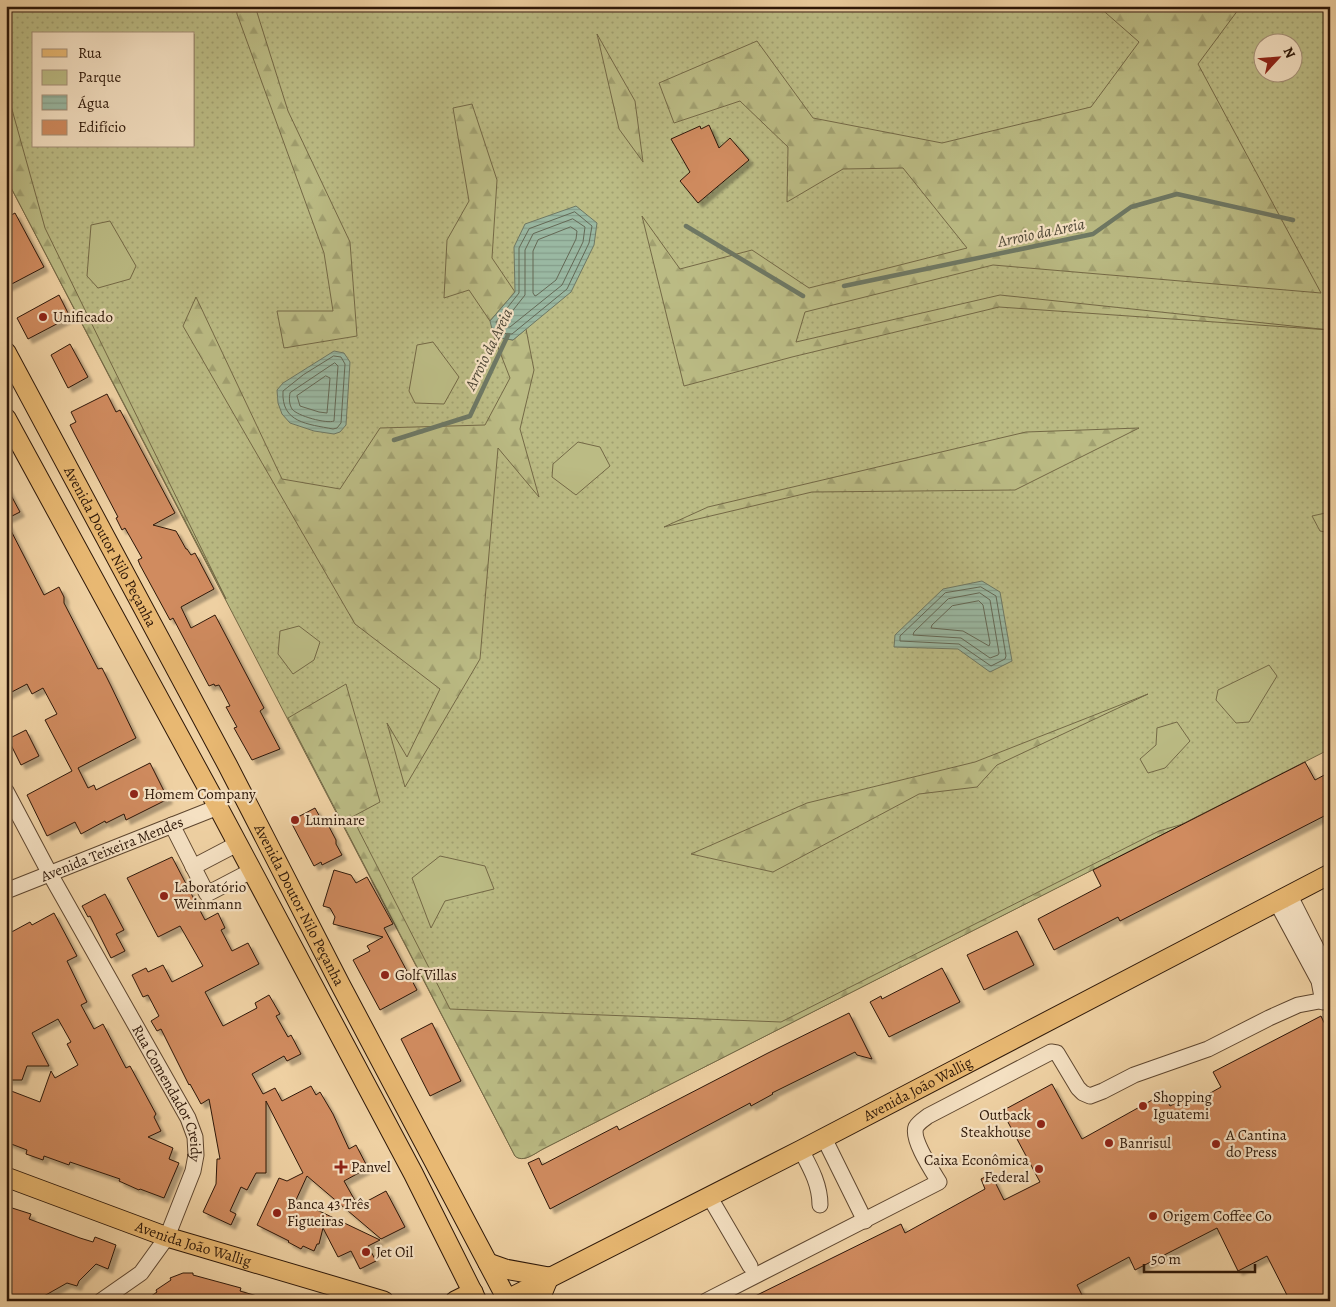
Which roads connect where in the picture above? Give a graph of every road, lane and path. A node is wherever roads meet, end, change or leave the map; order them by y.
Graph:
1 (6, 352) edge
2 (6, 418) edge
3 (6, 791) edge
4 (218, 807) junction
5 (172, 825) junction
6 (260, 830) junction
7 (237, 844) junction
8 (193, 867) junction
9 (251, 871) junction
10 (50, 874) junction
11 (1330, 874) edge
12 (6, 892) edge
13 (1284, 899) junction
14 (1330, 975) edge
15 (1326, 1000) edge
16 (824, 1138) junction
17 (801, 1150) junction
18 (6, 1177) edge
19 (709, 1196) junction
20 (820, 1205) dead end
21 (865, 1221) junction
22 (167, 1237) junction
23 (488, 1263) junction
24 (750, 1266) dead end
25 (549, 1278) junction
26 (475, 1296) edge
27 (507, 1300) edge
28 (101, 1301) edge
29 (384, 1301) edge
30 (456, 1301) edge
31 (539, 1301) edge
32 (706, 1301) edge

1 - 6 main road, Avenida Doutor Nilo Peçanha
2 - 4 main road, Avenida Doutor Nilo Peçanha
3 - 10 street, Rua Comendador Creidy
4 - 5 street, Avenida Teixeira Mendes
4 - 6 main road
4 - 7 main road, Avenida Doutor Nilo Peçanha
5 - 8 street
5 - 10 street, Avenida Teixeira Mendes
6 - 23 main road, Avenida Doutor Nilo Peçanha
7 - 8 street
7 - 9 main road, Avenida Doutor Nilo Peçanha
8 - 9 street
9 - 26 main road, Avenida Doutor Nilo Peçanha
10 - 12 street, Avenida Teixeira Mendes
10 - 22 street, Rua Comendador Creidy
11 - 13 main road, Avenida João Wallig
13 - 14 street
13 - 15 street
13 - 16 main road, Avenida João Wallig
15 - 21 street
16 - 17 main road, Avenida João Wallig
16 - 21 street
17 - 19 main road, Avenida João Wallig
17 - 20 street
18 - 22 main road, Avenida João Wallig
19 - 24 street
19 - 25 main road, Avenida João Wallig
21 - 32 street
22 - 28 street, Rua Comendador Creidy
22 - 29 main road, Avenida João Wallig
23 - 25 main road
23 - 27 main road, Avenida Doutor Nilo Peçanha
25 - 27 main road, Avenida João Wallig
25 - 31 main road
26 - 30 main road

